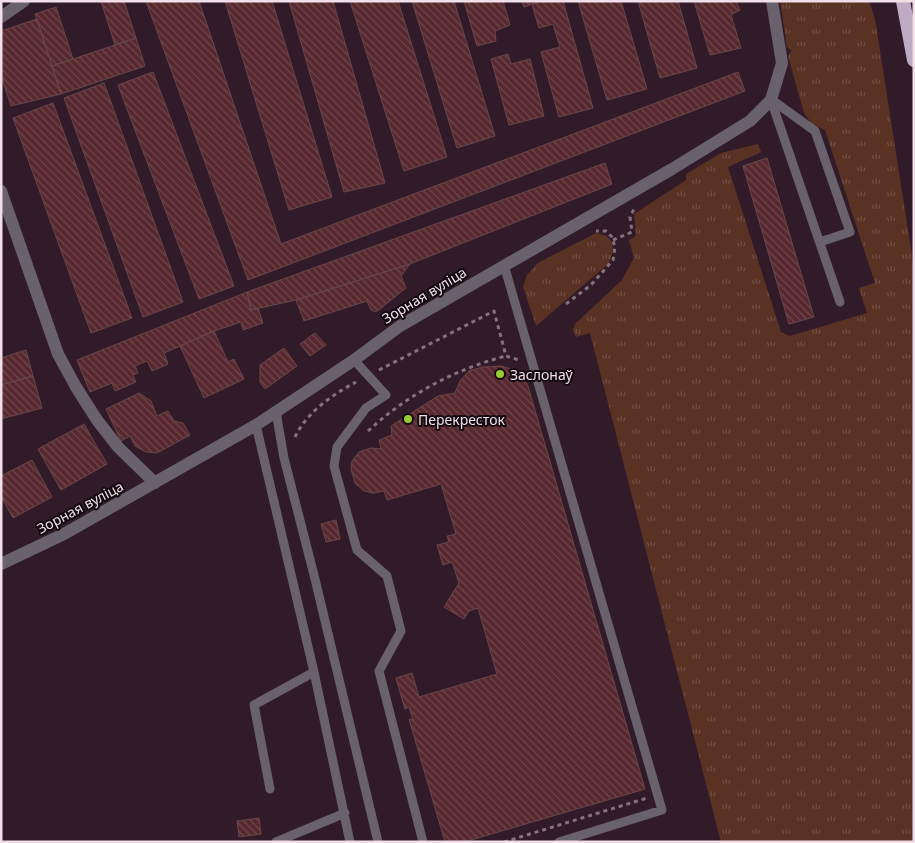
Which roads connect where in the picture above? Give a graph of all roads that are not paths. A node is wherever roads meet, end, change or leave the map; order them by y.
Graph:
1 (24, 1) edge
2 (772, 1) edge
3 (902, 5) edge
4 (1, 17) edge
5 (914, 60) edge
6 (772, 100) junction
7 (1, 191) edge
8 (820, 242) junction
9 (504, 265) junction
10 (840, 302) dead end
11 (354, 360) junction
12 (276, 412) junction
13 (256, 425) junction
14 (155, 484) junction
15 (1, 564) edge
16 (314, 672) junction
17 (270, 789) dead end
18 (345, 813) junction
19 (276, 842) edge
20 (350, 842) edge
21 (378, 842) edge
22 (423, 842) edge
23 (559, 842) edge

1 - 4 street
2 - 6 street
3 - 5 highway
6 - 8 lane
6 - 8 lane
6 - 9 street, Зорная вуліца
7 - 14 street
8 - 10 lane
9 - 11 street, Зорная вуліца
9 - 23 lane
11 - 12 street, Зорная вуліца
11 - 22 lane
12 - 13 street, Зорная вуліца
12 - 21 lane
13 - 14 street, Зорная вуліца
13 - 16 lane
14 - 15 street, Зорная вуліца
16 - 17 lane
16 - 18 lane
18 - 19 lane
18 - 20 lane

